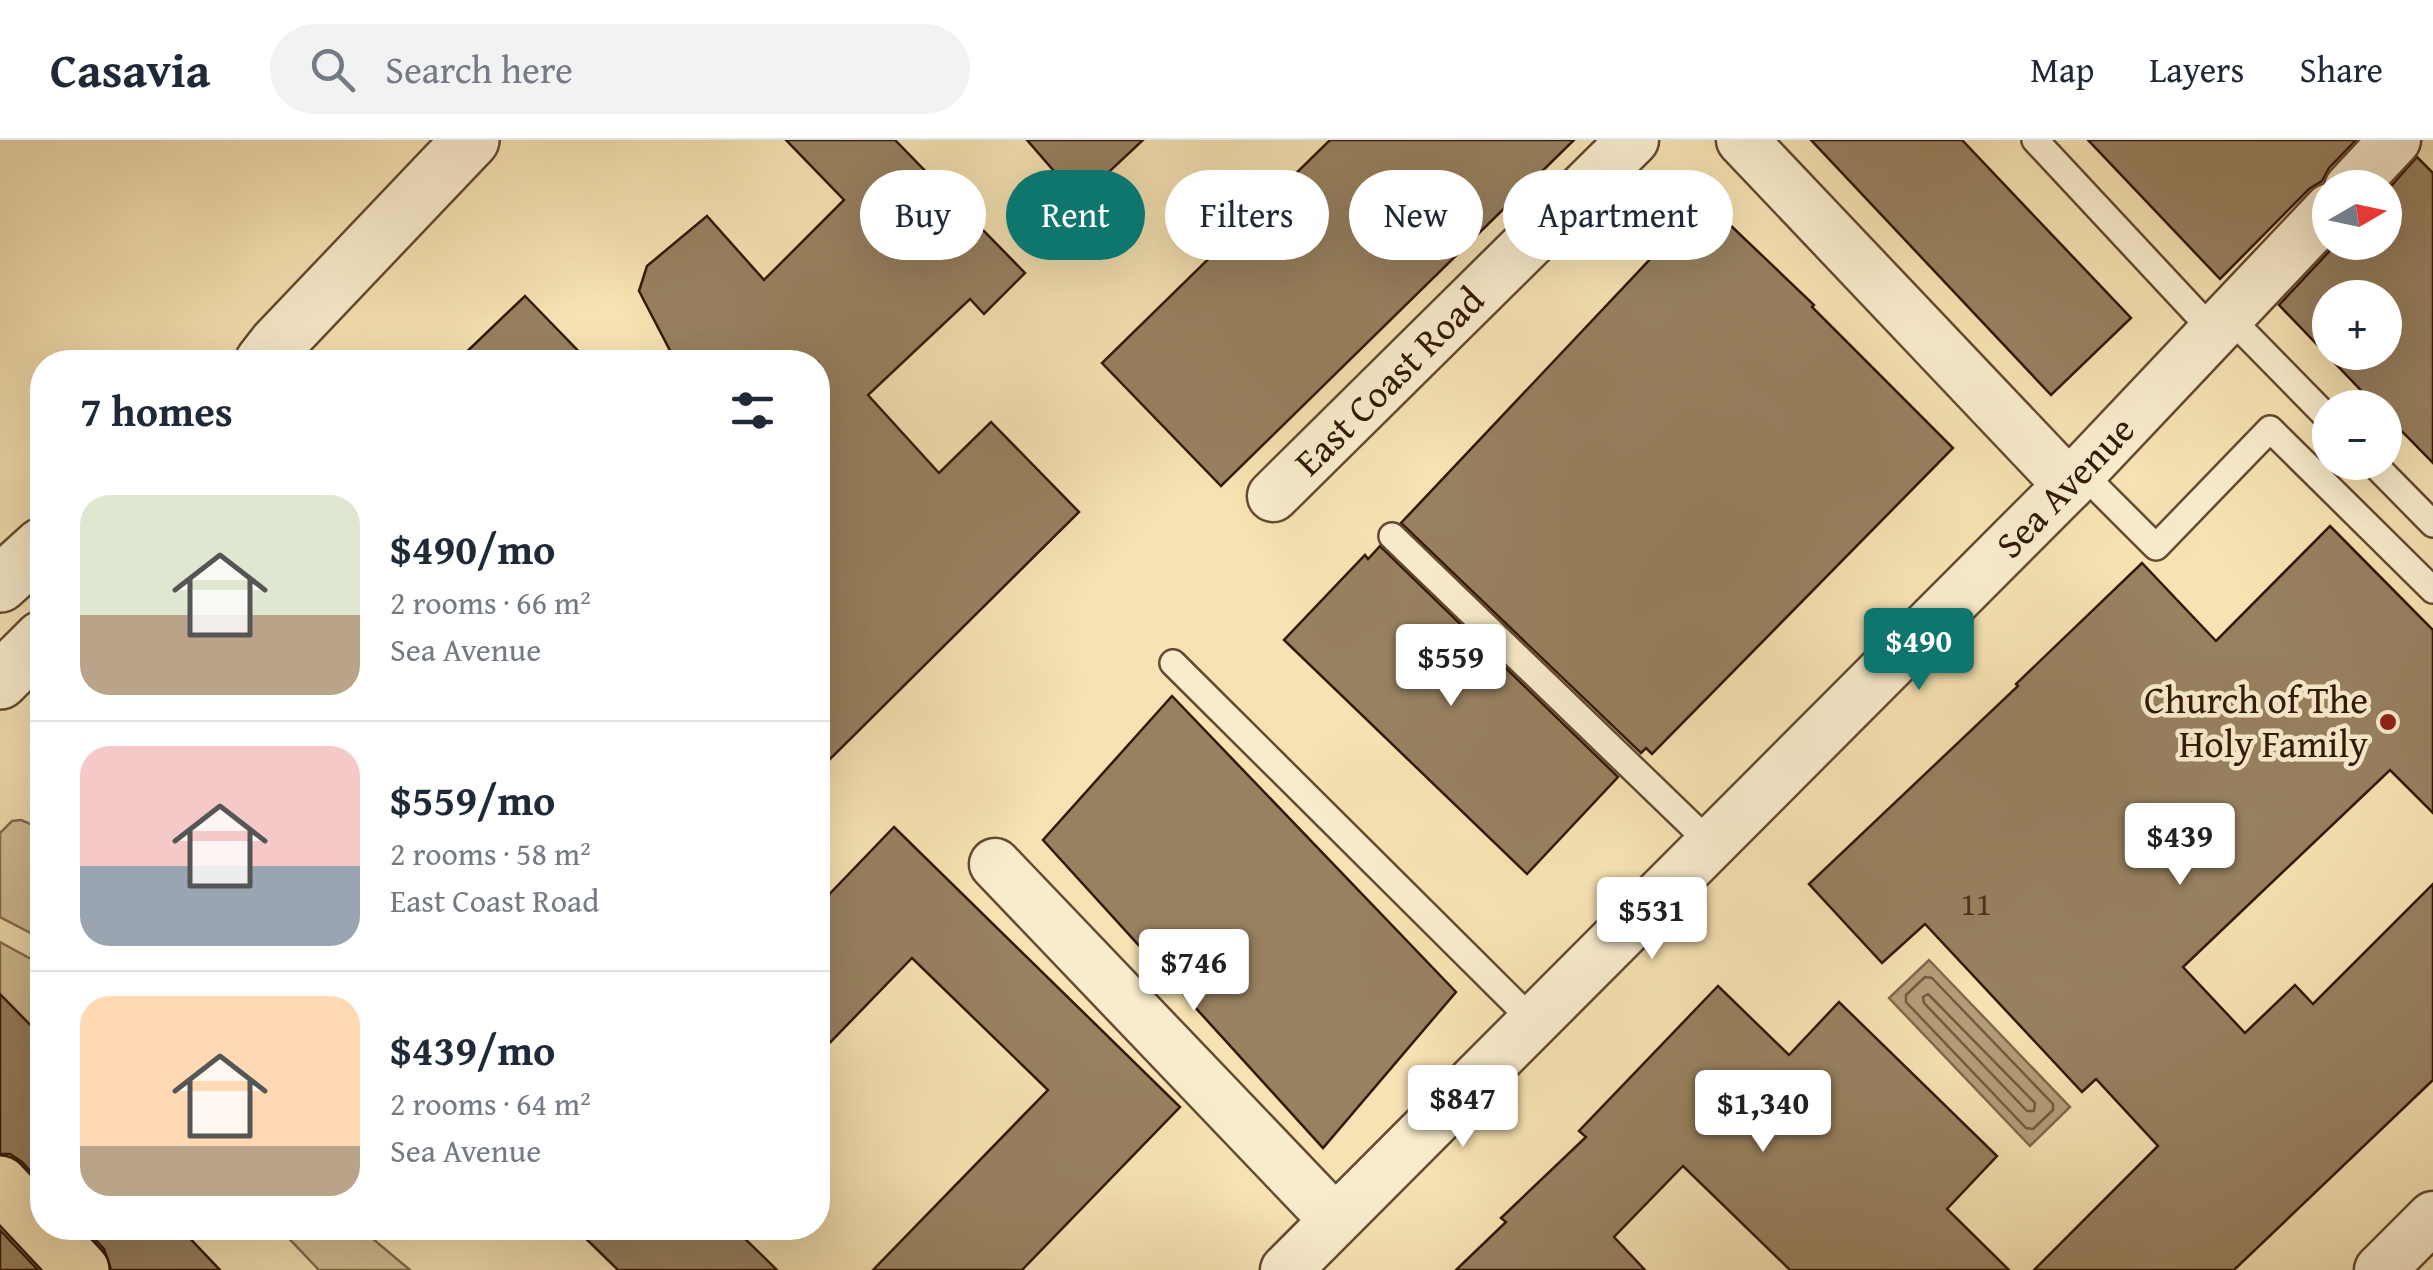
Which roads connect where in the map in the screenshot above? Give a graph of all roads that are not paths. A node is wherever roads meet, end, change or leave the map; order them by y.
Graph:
1 (471, 140) edge
2 (1633, 140) edge
3 (1742, 140) edge
4 (2035, 140) edge
5 (2395, 140) edge
6 (2367, 170) edge
7 (2312, 227) edge
8 (2221, 324) junction
9 (272, 350) edge
10 (2312, 404) edge
11 (2075, 479) junction
12 (2390, 480) edge
13 (1272, 496) dead end
14 (2433, 524) edge
15 (1392, 536) dead end
16 (30, 557) edge
17 (0, 584) edge
18 (2433, 590) edge
19 (30, 651) edge
20 (1173, 663) dead end
21 (0, 681) edge
22 (1712, 844) junction
23 (995, 864) dead end
24 (1534, 1022) junction
25 (0, 1184) edge
26 (30, 1216) edge
27 (2433, 1217) edge
28 (1336, 1220) junction
29 (53, 1240) edge
30 (81, 1270) edge
31 (1286, 1270) edge
32 (2380, 1270) edge

1 - 9 street
2 - 13 street, East Coast Road
3 - 11 street
4 - 8 lane
5 - 6 street
7 - 8 street, Sea Avenue
8 - 10 lane
8 - 11 street, Sea Avenue
11 - 18 lane
11 - 22 street, Sea Avenue
12 - 14 lane
15 - 22 lane
16 - 17 street
19 - 21 street
20 - 24 lane
22 - 24 street, Sea Avenue
23 - 28 street
24 - 28 street, Sea Avenue
25 - 26 main road
27 - 32 street
28 - 31 street, Sea Avenue
29 - 30 main road

